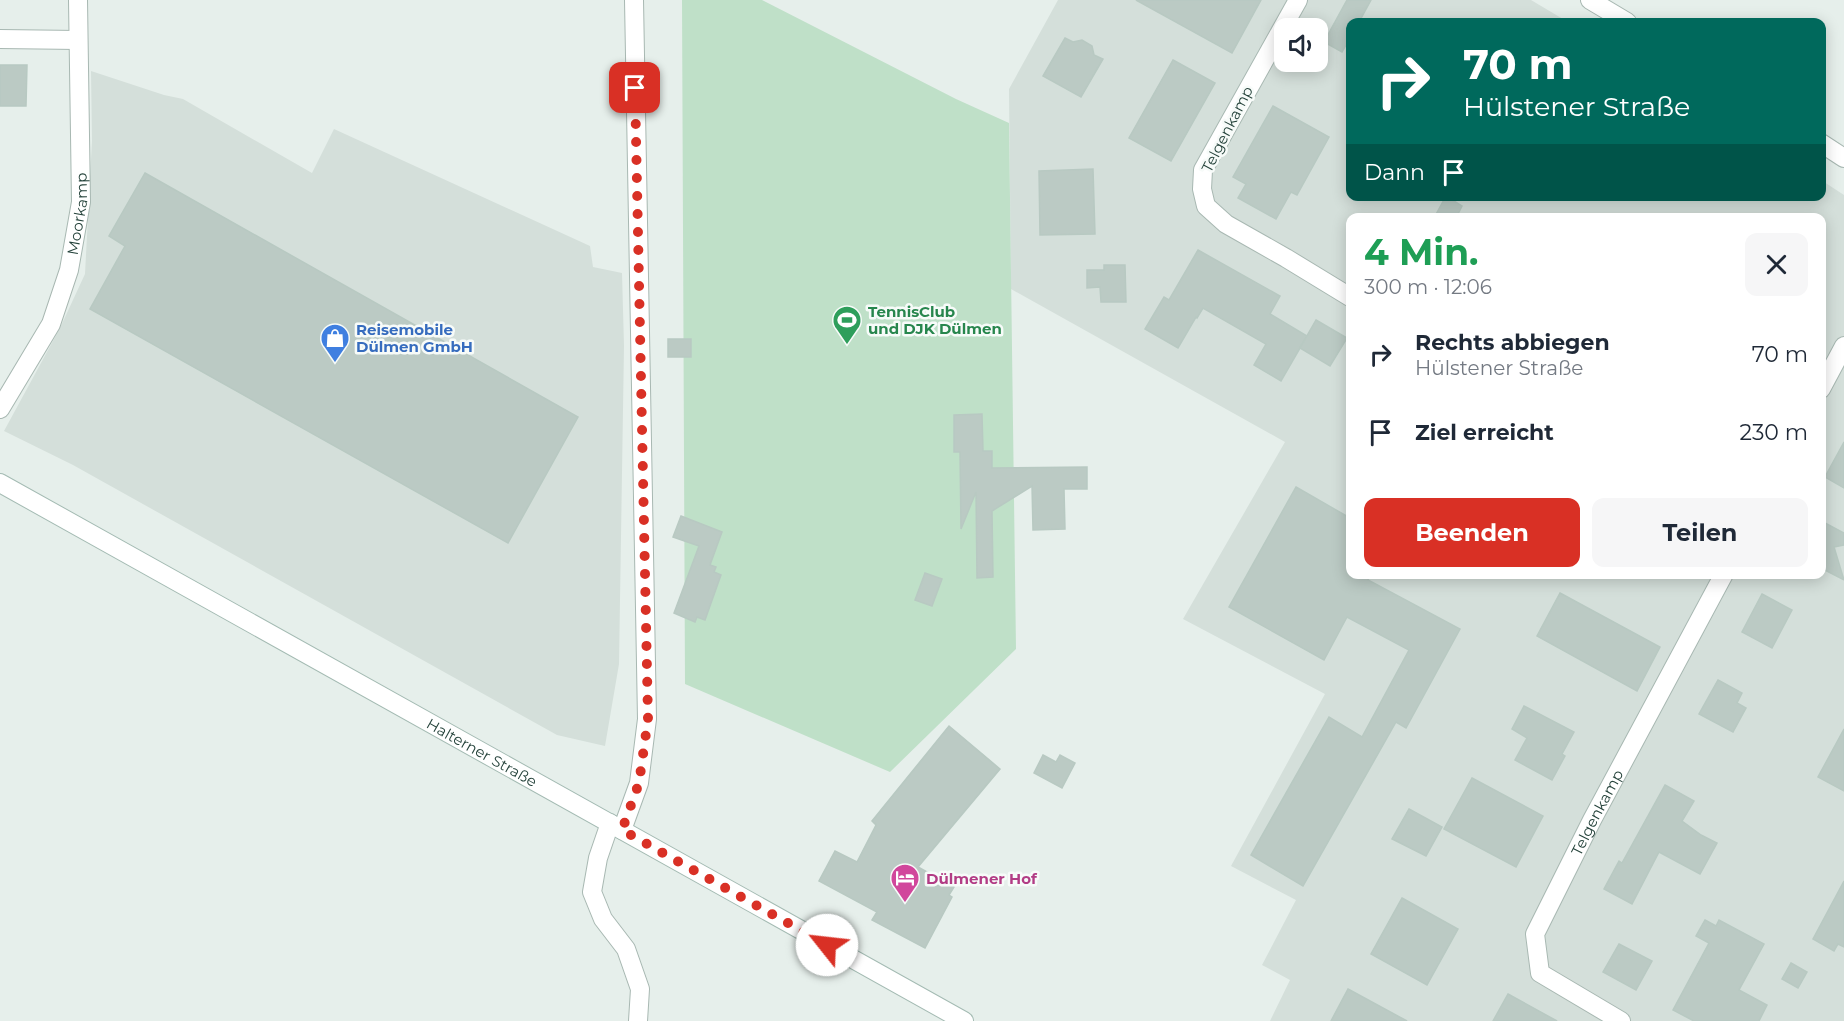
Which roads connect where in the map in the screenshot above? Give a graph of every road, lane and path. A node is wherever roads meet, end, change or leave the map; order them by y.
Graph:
1 (78, 0) edge
2 (634, 0) edge
3 (1298, 0) edge
4 (1590, 0) edge
5 (1620, 18) edge
6 (0, 39) edge
7 (78, 40) junction
8 (1826, 146) edge
9 (1844, 158) edge
10 (1346, 295) edge
11 (1844, 346) edge
12 (1826, 380) edge
13 (0, 409) edge
14 (0, 483) edge
15 (1721, 579) edge
16 (616, 827) junction
17 (638, 1021) edge
18 (964, 1021) edge
19 (1621, 1021) edge

1 - 7 street, Moorkamp
2 - 16 street
3 - 10 street, Telgenkamp
4 - 5 street
6 - 7 street
7 - 13 street, Moorkamp
8 - 9 street
11 - 12 street
14 - 16 street, Halterner Straße
15 - 19 street, Telgenkamp
16 - 17 street
16 - 18 street, Halterner Straße

